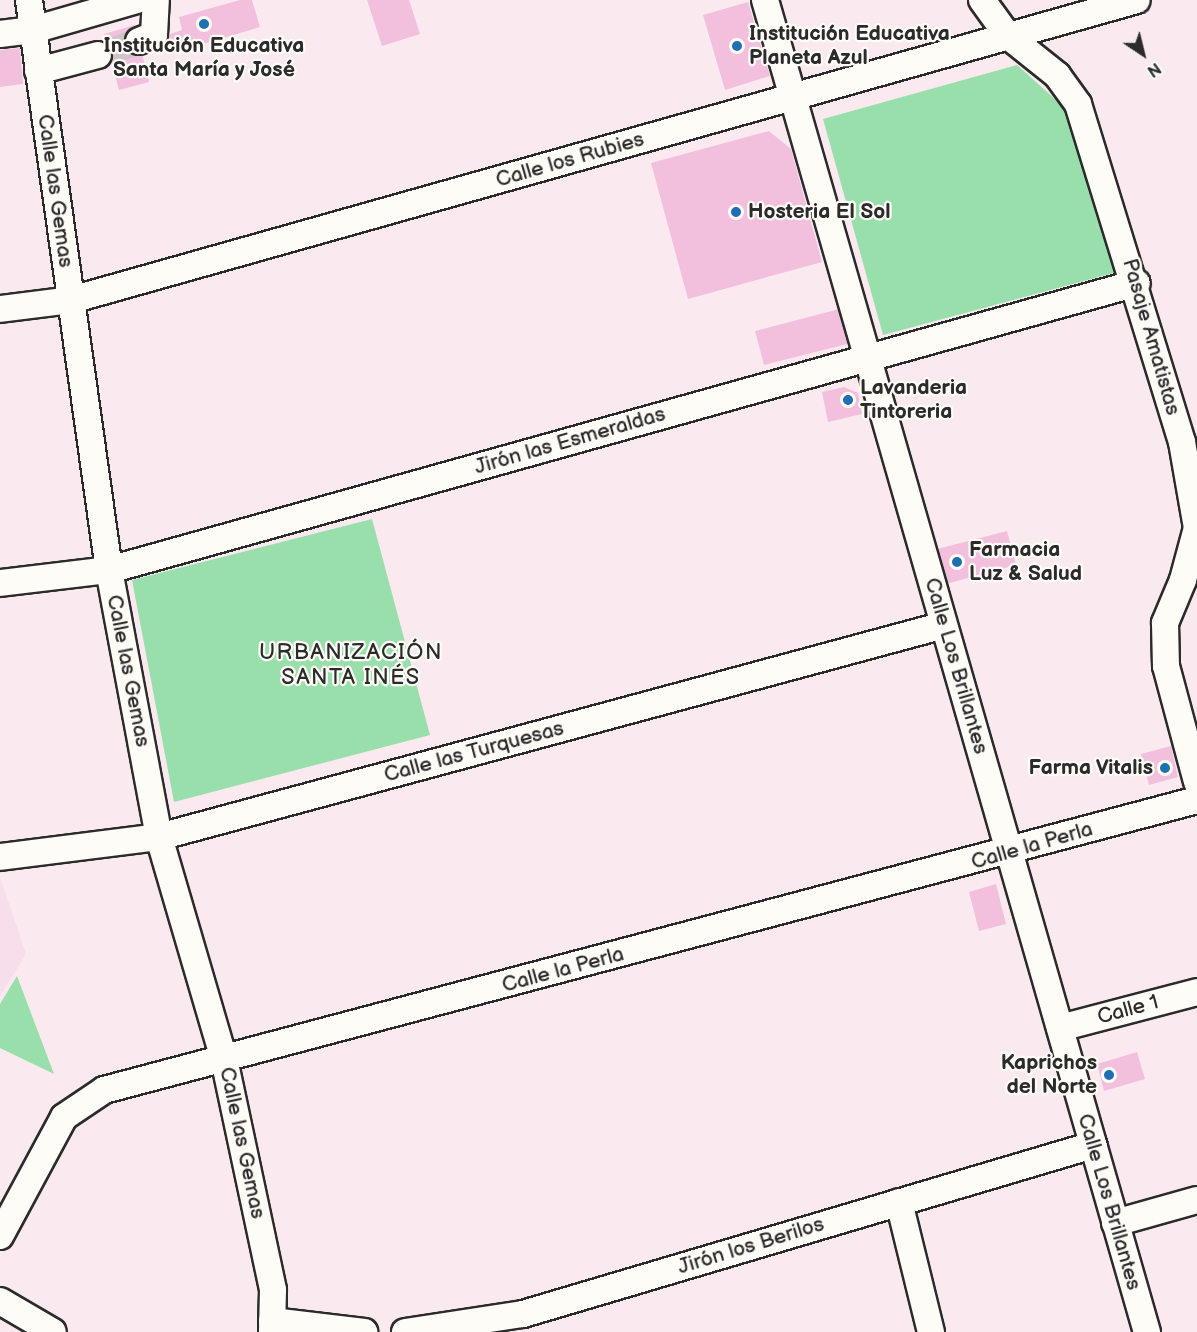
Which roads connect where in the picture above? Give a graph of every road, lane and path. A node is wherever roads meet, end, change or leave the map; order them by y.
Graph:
1 (29, 0) edge
2 (137, 0) edge
3 (156, 0) edge
4 (765, 0) edge
5 (982, 0) edge
6 (1137, 0) edge
7 (73, 18) junction
8 (33, 30) junction
9 (0, 34) edge
10 (1008, 36) junction
11 (139, 41) tunnel mouth
12 (38, 70) junction
13 (792, 97) junction
14 (1137, 284) junction
15 (70, 300) junction
16 (0, 309) edge
17 (867, 358) junction
18 (109, 570) junction
19 (0, 583) edge
20 (944, 625) junction
21 (1197, 782) edge
22 (1197, 800) edge
23 (159, 837) junction
24 (1009, 853) junction
25 (0, 857) edge
26 (1197, 992) edge
27 (1060, 1028) junction
28 (224, 1059) junction
29 (1093, 1145) junction
30 (1197, 1200) edge
31 (899, 1202) junction
32 (1115, 1223) junction
33 (0, 1236) edge
34 (0, 1301) edge
35 (272, 1327) edge
36 (53, 1332) edge
37 (364, 1332) edge
38 (405, 1332) edge
39 (931, 1332) edge
40 (1147, 1332) edge

1 - 8 street, Calle las Gemas
2 - 7 street
3 - 11 street
4 - 13 street, Calle Los Brillantes
5 - 10 street, Pasaje Amatistas
6 - 10 street, Calle los Rubies
7 - 8 street
7 - 12 street
8 - 9 street
8 - 12 street, Calle las Gemas
10 - 13 street, Calle los Rubies
10 - 14 street, Pasaje Amatistas
12 - 15 street, Calle las Gemas
13 - 15 street, Calle los Rubies
13 - 17 street, Calle Los Brillantes
14 - 17 street, Jirón las Esmeraldas
14 - 21 street, Pasaje Amatistas
15 - 16 street, Calle los Rubies
15 - 18 street, Calle las Gemas
17 - 18 street, Jirón las Esmeraldas
17 - 20 street, Calle Los Brillantes
18 - 19 street, Jirón las Esmeraldas
18 - 23 street, Calle las Gemas
20 - 23 street, Calle las Turquesas
20 - 24 street, Calle Los Brillantes
22 - 24 street, Calle la Perla
23 - 25 street, Calle las Turquesas
23 - 28 street, Calle las Gemas
24 - 27 street, Calle Los Brillantes
24 - 28 street, Calle la Perla
26 - 27 street, Calle 1
27 - 29 street, Calle Los Brillantes
28 - 33 street, Calle la Perla
28 - 35 street, Calle las Gemas
29 - 31 street, Jirón los Berilos
29 - 32 street, Calle Los Brillantes
30 - 32 street
31 - 38 street, Jirón los Berilos
31 - 39 street
32 - 40 street, Calle Los Brillantes
34 - 36 street
35 - 37 street

